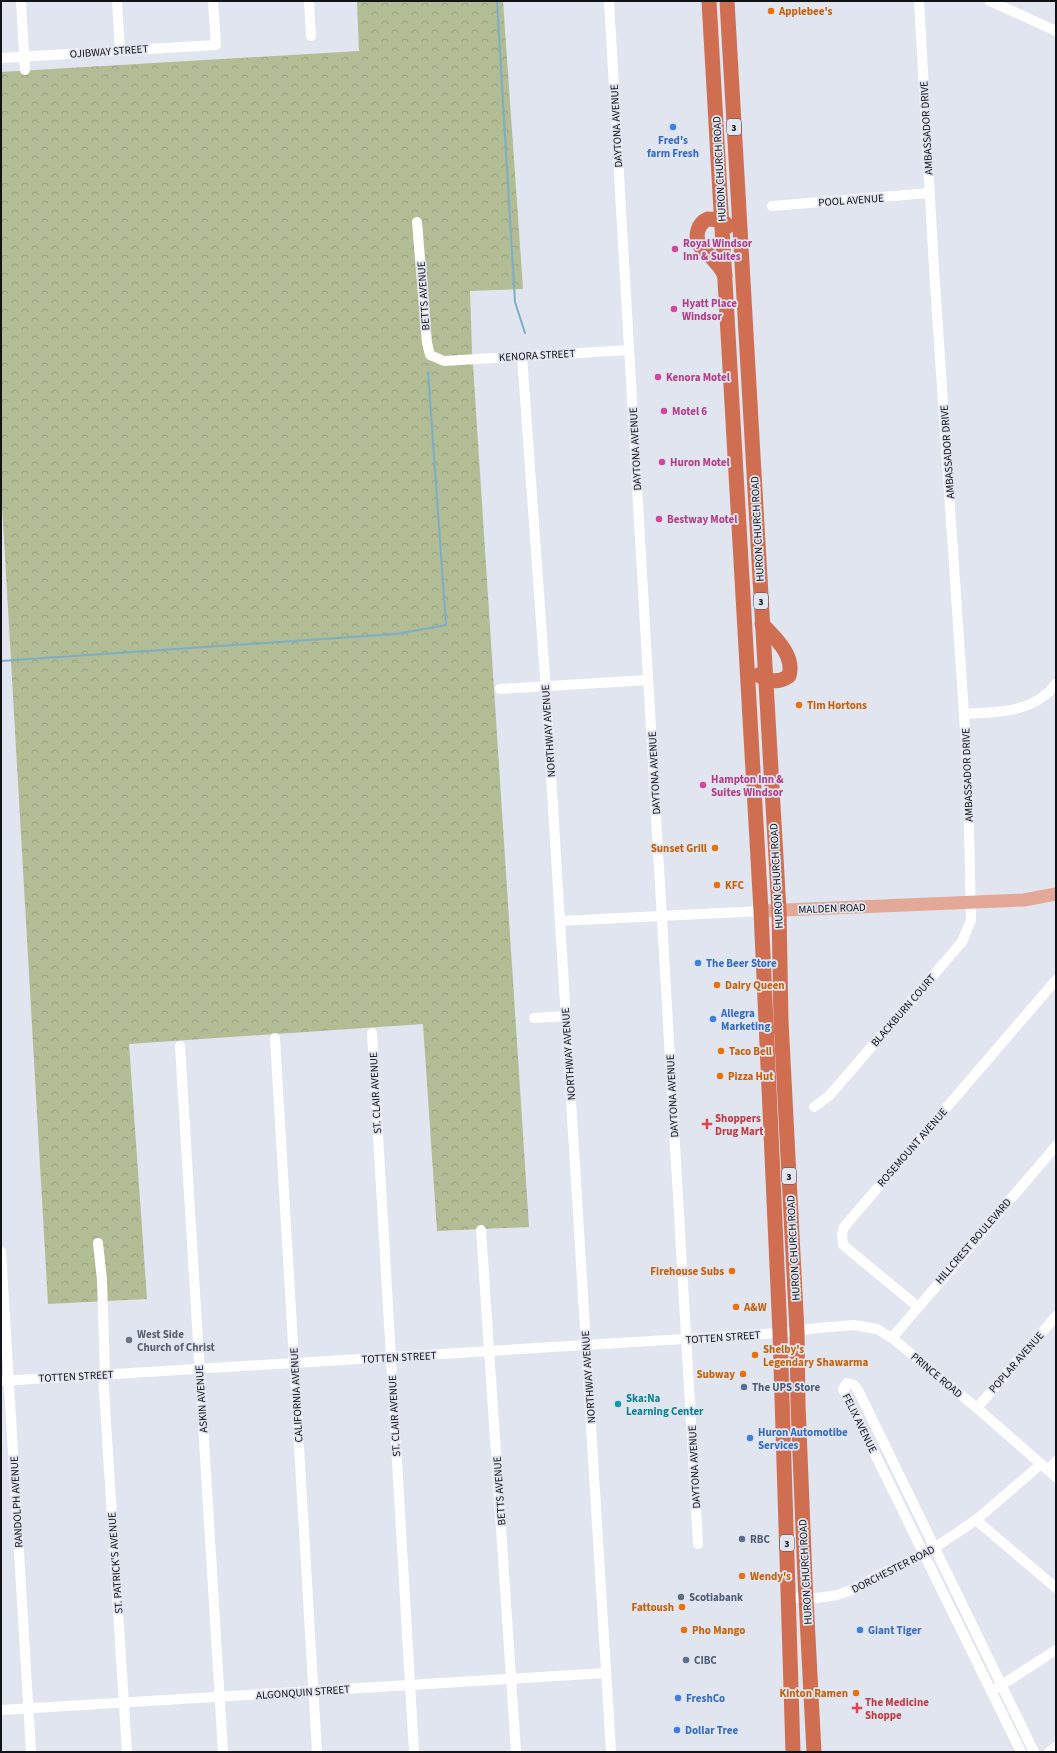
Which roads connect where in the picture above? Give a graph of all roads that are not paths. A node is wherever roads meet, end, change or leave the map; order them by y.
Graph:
1 (21, 1) edge
2 (117, 1) edge
3 (213, 1) edge
4 (309, 1) edge
5 (609, 1) edge
6 (709, 1) edge
7 (727, 1) edge
8 (919, 1) edge
9 (990, 1) edge
10 (1056, 31) edge
11 (311, 36) dead end
12 (120, 51) junction
13 (25, 57) junction
14 (1, 58) edge
15 (26, 70) dead end
16 (929, 193) junction
17 (772, 206) dead end
18 (722, 220) junction
19 (417, 222) dead end
20 (742, 253) junction
21 (725, 274) junction
22 (629, 350) junction
23 (522, 356) junction
24 (444, 361) joint
25 (762, 624) junction
26 (748, 671) junction
27 (766, 679) junction
28 (648, 680) junction
29 (1056, 684) edge
30 (545, 686) junction
31 (500, 689) dead end
32 (964, 714) junction
33 (1056, 894) edge
34 (971, 902) junction
35 (779, 910) junction
36 (761, 911) junction
37 (662, 916) junction
38 (560, 921) junction
39 (1056, 980) edge
40 (566, 1016) junction
41 (534, 1018) dead end
42 (372, 1033) dead end
43 (275, 1038) dead end
44 (180, 1046) dead end
45 (814, 1107) dead end
46 (1056, 1146) edge
47 (481, 1230) dead end
48 (98, 1243) dead end
49 (1, 1252) edge
50 (917, 1306) junction
51 (1056, 1316) edge
52 (797, 1332) junction
53 (780, 1333) junction
54 (892, 1338) junction
55 (686, 1339) junction
56 (586, 1346) junction
57 (489, 1351) junction
58 (391, 1357) junction
59 (294, 1363) junction
60 (200, 1369) junction
61 (104, 1374) junction
62 (5, 1380) edge
63 (977, 1408) junction
64 (1056, 1461) edge
65 (1049, 1470) edge
66 (976, 1520) junction
67 (698, 1544) dead end
68 (934, 1549) junction
69 (925, 1554) junction
70 (1056, 1588) edge
71 (788, 1598) junction
72 (806, 1598) junction
73 (1056, 1650) edge
74 (606, 1673) junction
75 (511, 1679) junction
76 (1002, 1684) junction
77 (410, 1686) junction
78 (313, 1691) junction
79 (992, 1692) junction
80 (219, 1697) junction
81 (124, 1703) junction
82 (28, 1709) junction
83 (1, 1710) edge
84 (1056, 1747) edge
85 (31, 1752) edge
86 (127, 1752) edge
87 (223, 1752) edge
88 (317, 1752) edge
89 (414, 1752) edge
90 (516, 1752) edge
91 (612, 1752) edge
92 (794, 1752) edge
93 (814, 1752) edge
94 (1021, 1752) edge
95 (1034, 1752) edge
96 (1049, 1752) edge

1 - 13 street
2 - 12 street
3 - 12 street, OJIBWAY STREET
4 - 11 street
5 - 22 street, DAYTONA AVENUE
6 - 18 highway, HURON CHURCH ROAD / 3
7 - 20 highway, HURON CHURCH ROAD / 3
8 - 16 street, AMBASSADOR DRIVE
9 - 10 street
12 - 13 street, OJIBWAY STREET
13 - 14 street, OJIBWAY STREET
13 - 15 street
16 - 17 street, POOL AVENUE
16 - 32 street, AMBASSADOR DRIVE
18 - 20 highway
18 - 21 highway, HURON CHURCH ROAD / 3
18 - 21 highway
19 - 24 street, BETTS AVENUE
20 - 25 highway, HURON CHURCH ROAD / 3
21 - 26 highway, HURON CHURCH ROAD / 3
22 - 23 street, KENORA STREET
22 - 28 street, DAYTONA AVENUE
23 - 24 street, KENORA STREET
23 - 30 street, NORTHWAY AVENUE
25 - 27 highway, HURON CHURCH ROAD / 3
25 - 27 highway
26 - 27 highway
26 - 36 highway, HURON CHURCH ROAD / 3
27 - 35 highway, HURON CHURCH ROAD / 3
28 - 30 street
28 - 37 street, DAYTONA AVENUE
29 - 32 street
30 - 31 street
30 - 38 street, NORTHWAY AVENUE
32 - 34 street, AMBASSADOR DRIVE
33 - 34 main road, MALDEN ROAD
34 - 35 main road, MALDEN ROAD
34 - 45 street, BLACKBURN COURT
35 - 36 main road, MALDEN ROAD
35 - 52 highway, HURON CHURCH ROAD / 3
36 - 37 street, MALDEN ROAD
36 - 53 highway, HURON CHURCH ROAD / 3
37 - 38 street, MALDEN ROAD
37 - 55 street, DAYTONA AVENUE
38 - 40 street, NORTHWAY AVENUE
39 - 50 street, ROSEMOUNT AVENUE
40 - 41 street
40 - 56 street, NORTHWAY AVENUE
42 - 58 street, ST. CLAIR AVENUE
43 - 59 street, CALIFORNIA AVENUE
44 - 60 street, ASKIN AVENUE
46 - 50 street, HILLCREST BOULEVARD
47 - 57 street, BETTS AVENUE
48 - 61 street, ST. PATRICK'S AVENUE
49 - 62 street, RANDOLPH AVENUE
50 - 54 street, HILLCREST BOULEVARD
51 - 63 street, POPLAR AVENUE
52 - 53 street, TOTTEN STREET
52 - 54 street, PRINCE ROAD
52 - 72 highway, HURON CHURCH ROAD / 3
53 - 55 street, TOTTEN STREET
53 - 71 highway, HURON CHURCH ROAD / 3
54 - 63 street, PRINCE ROAD
55 - 56 street, TOTTEN STREET
55 - 67 street, DAYTONA AVENUE
56 - 57 street, TOTTEN STREET
56 - 74 street, NORTHWAY AVENUE
57 - 58 street, TOTTEN STREET
57 - 75 street, BETTS AVENUE
58 - 59 street, TOTTEN STREET
58 - 77 street, ST. CLAIR AVENUE
59 - 60 street, TOTTEN STREET
59 - 78 street, CALIFORNIA AVENUE
60 - 61 street, TOTTEN STREET
60 - 80 street, ASKIN AVENUE
61 - 62 street, TOTTEN STREET
61 - 81 street, ST. PATRICK'S AVENUE
62 - 82 street, RANDOLPH AVENUE
63 - 65 street, PRINCE ROAD
64 - 65 street, DORCHESTER ROAD
65 - 66 street, DORCHESTER ROAD
66 - 68 street, DORCHESTER ROAD
66 - 70 street
68 - 69 street, DORCHESTER ROAD
68 - 69 street, FELIX AVENUE
68 - 76 street, FELIX AVENUE
69 - 72 street, DORCHESTER ROAD
69 - 79 street, FELIX AVENUE
71 - 72 street, DORCHESTER ROAD
71 - 92 highway, HURON CHURCH ROAD / 3
72 - 93 highway, HURON CHURCH ROAD / 3
73 - 76 street
74 - 75 street, ALGONQUIN STREET
74 - 91 street, NORTHWAY AVENUE
75 - 77 street, ALGONQUIN STREET
75 - 90 street, BETTS AVENUE
76 - 79 street
76 - 95 street, FELIX AVENUE
77 - 78 street, ALGONQUIN STREET
77 - 89 street, ST. CLAIR AVENUE
78 - 80 street, ALGONQUIN STREET
78 - 88 street, CALIFORNIA AVENUE
79 - 94 street, FELIX AVENUE
80 - 81 street, ALGONQUIN STREET
80 - 87 street, ASKIN AVENUE
81 - 82 street, ALGONQUIN STREET
81 - 86 street, ST. PATRICK'S AVENUE
82 - 83 street, ALGONQUIN STREET
82 - 85 street, RANDOLPH AVENUE
84 - 96 street

